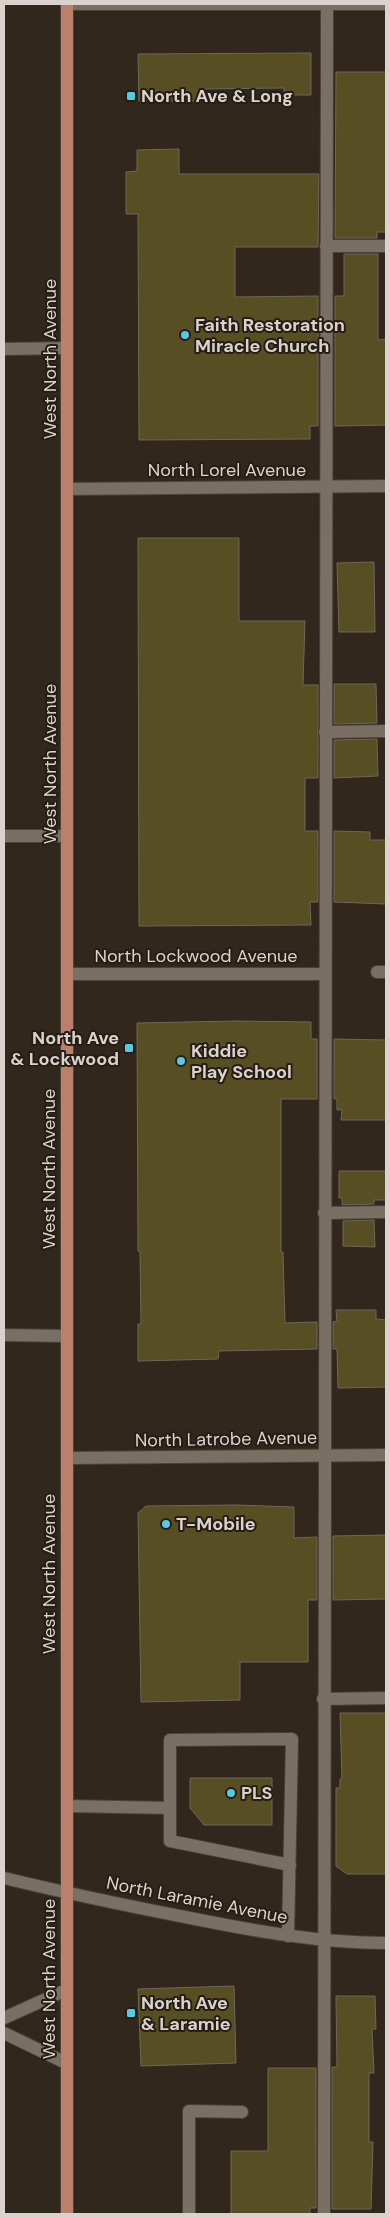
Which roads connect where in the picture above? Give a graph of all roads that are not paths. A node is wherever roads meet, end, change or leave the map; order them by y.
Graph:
1 (67, 4) edge
2 (327, 4) edge
3 (386, 4) edge
4 (326, 246) junction
5 (386, 246) edge
6 (67, 348) junction
7 (4, 349) edge
8 (386, 486) edge
9 (326, 487) junction
10 (67, 489) junction
11 (386, 731) edge
12 (325, 732) junction
13 (4, 836) edge
14 (67, 836) junction
15 (67, 974) junction
16 (325, 974) junction
17 (386, 1212) edge
18 (324, 1213) junction
19 (4, 1336) edge
20 (67, 1336) junction
21 (386, 1455) edge
22 (324, 1456) junction
23 (67, 1458) junction
24 (386, 1698) edge
25 (323, 1699) junction
26 (66, 1806) junction
27 (170, 1808) junction
28 (290, 1865) junction
29 (4, 1878) edge
30 (66, 1893) junction
31 (288, 1936) junction
32 (323, 1939) junction
33 (386, 1943) edge
34 (66, 1990) junction
35 (4, 2018) edge
36 (4, 2033) edge
37 (66, 2063) junction
38 (242, 2112) dead end
39 (67, 2214) edge
40 (188, 2214) edge
41 (324, 2214) edge

1 - 2 street
1 - 6 main road, West North Avenue
2 - 3 street
2 - 4 street
4 - 5 street
4 - 9 street
6 - 7 street
6 - 10 main road, West North Avenue
8 - 9 street, North Lorel Avenue
9 - 10 street, North Lorel Avenue
9 - 12 street
10 - 14 main road, West North Avenue
11 - 12 street
12 - 16 street
13 - 14 street
14 - 15 main road, West North Avenue
15 - 16 street, North Lockwood Avenue
15 - 20 main road, West North Avenue
16 - 18 street
17 - 18 street
18 - 22 street
19 - 20 street
20 - 23 main road, West North Avenue
21 - 22 street, North Latrobe Avenue
22 - 23 street, North Latrobe Avenue
22 - 25 street
23 - 26 main road, West North Avenue
24 - 25 street
25 - 32 street
26 - 27 street
26 - 30 main road, West North Avenue
27 - 28 street
27 - 28 street
28 - 31 street
29 - 30 street, North Laramie Avenue
30 - 31 street, North Laramie Avenue
30 - 34 main road, West North Avenue
31 - 32 street, North Laramie Avenue
32 - 33 street, North Laramie Avenue
32 - 41 street
34 - 35 street
34 - 37 main road, West North Avenue
36 - 37 street
37 - 39 main road, West North Avenue
38 - 40 street

